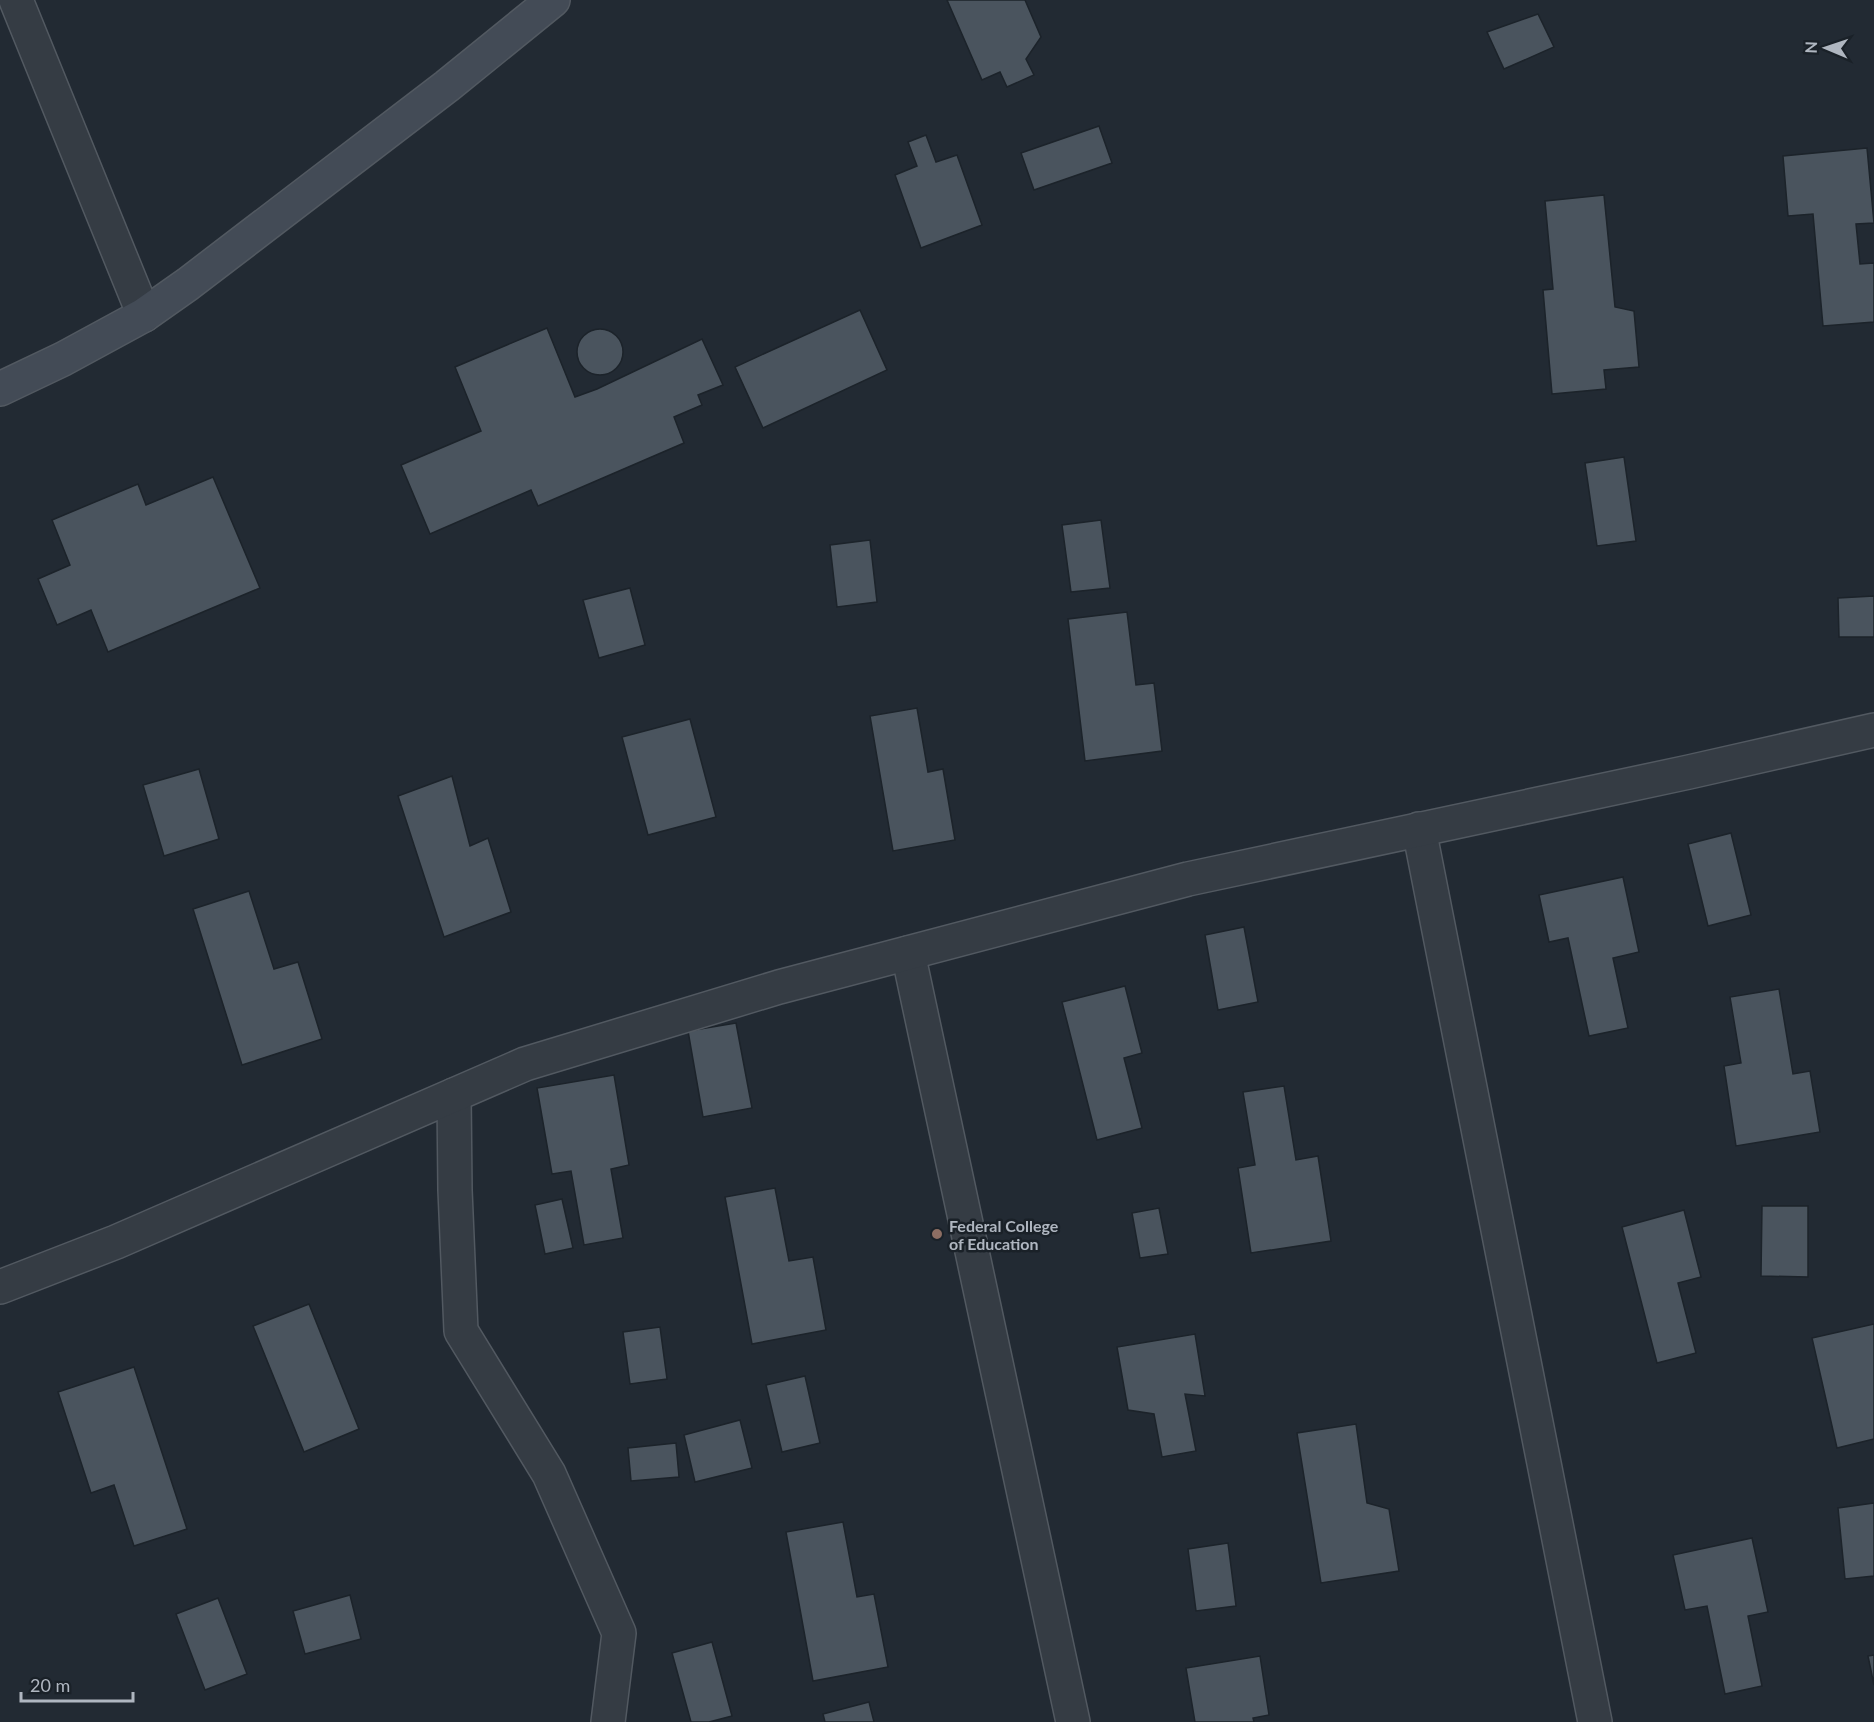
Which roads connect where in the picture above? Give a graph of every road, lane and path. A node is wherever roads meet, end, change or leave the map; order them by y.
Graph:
1 (16, 0) edge
2 (553, 0) edge
3 (144, 315) junction
4 (0, 389) edge
5 (1874, 730) edge
6 (1419, 829) junction
7 (908, 953) junction
8 (454, 1095) junction
9 (0, 1287) edge
10 (608, 1722) edge
11 (1073, 1722) edge
12 (1595, 1722) edge

1 - 3 street
2 - 3 main road
3 - 4 main road
5 - 6 street
6 - 7 street
6 - 12 street
7 - 8 street
7 - 11 street
8 - 9 street
8 - 10 street

